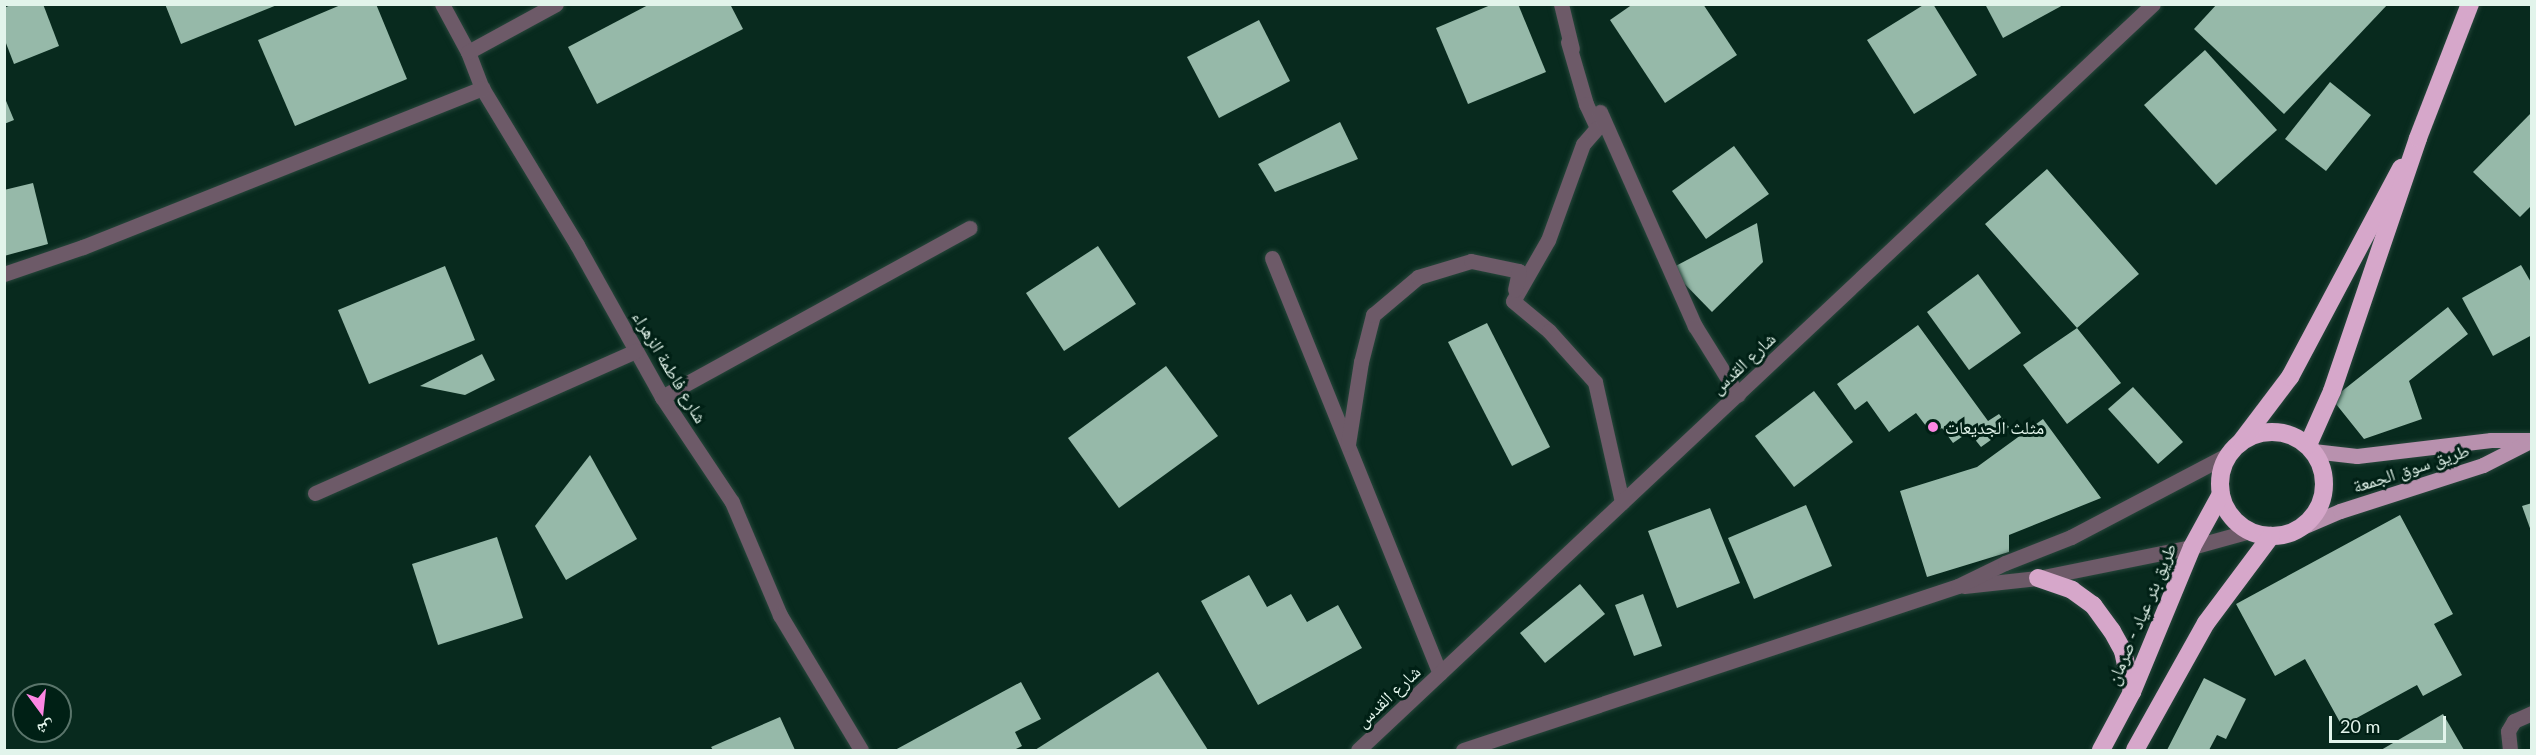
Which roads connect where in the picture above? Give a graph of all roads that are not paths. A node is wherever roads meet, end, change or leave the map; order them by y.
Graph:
1 (442, 4) edge
2 (556, 4) edge
3 (1561, 4) edge
4 (2153, 4) edge
5 (2470, 4) edge
6 (1568, 42) junction
7 (468, 52) junction
8 (482, 88) junction
9 (2418, 138) junction
10 (970, 228) dead end
11 (1272, 258) dead end
12 (4, 274) edge
13 (1513, 301) junction
14 (636, 351) junction
15 (1738, 395) junction
16 (662, 397) junction
17 (2531, 440) edge
18 (1347, 447) junction
19 (2311, 448) junction
20 (2234, 449) junction
21 (315, 493) dead end
22 (2221, 494) junction
23 (1622, 502) junction
24 (2300, 528) junction
25 (2250, 531) junction
26 (2271, 536) junction
27 (2192, 548) junction
28 (2038, 578) junction
29 (1958, 586) junction
30 (1440, 673) junction
31 (2132, 692) junction
32 (2532, 713) edge
33 (861, 750) edge
34 (1358, 750) edge
35 (1462, 750) edge
36 (2102, 750) edge
37 (2135, 750) edge
38 (2510, 750) edge

1 - 7 street, شارع فاطمة الزهراء
2 - 7 street
3 - 6 street
4 - 15 street, شارع القدس
5 - 9 highway
6 - 13 street
6 - 15 street
7 - 8 street, شارع فاطمة الزهراء
8 - 12 street
8 - 14 street, شارع فاطمة الزهراء
9 - 19 highway
9 - 20 highway
10 - 16 street
11 - 18 street
13 - 18 street
13 - 23 street
14 - 16 street, شارع فاطمة الزهراء
14 - 21 street
15 - 23 street, شارع القدس
16 - 33 street, شارع فاطمة الزهراء
17 - 19 main road, طريق سوق الجمعة
17 - 24 main road, طريق سوق الجمعة
18 - 30 street
19 - 20 highway
19 - 24 highway
20 - 22 highway
20 - 29 street
22 - 25 highway
22 - 27 highway, طريق بئر عياد - صرمان
23 - 30 street, شارع القدس
24 - 26 highway
25 - 26 highway
25 - 27 street
26 - 37 highway
27 - 28 street
27 - 31 highway, طريق بئر عياد - صرمان
28 - 29 street
28 - 31 highway
29 - 35 street
30 - 34 street, شارع القدس
31 - 36 highway, طريق بئر عياد - صرمان
32 - 38 street

